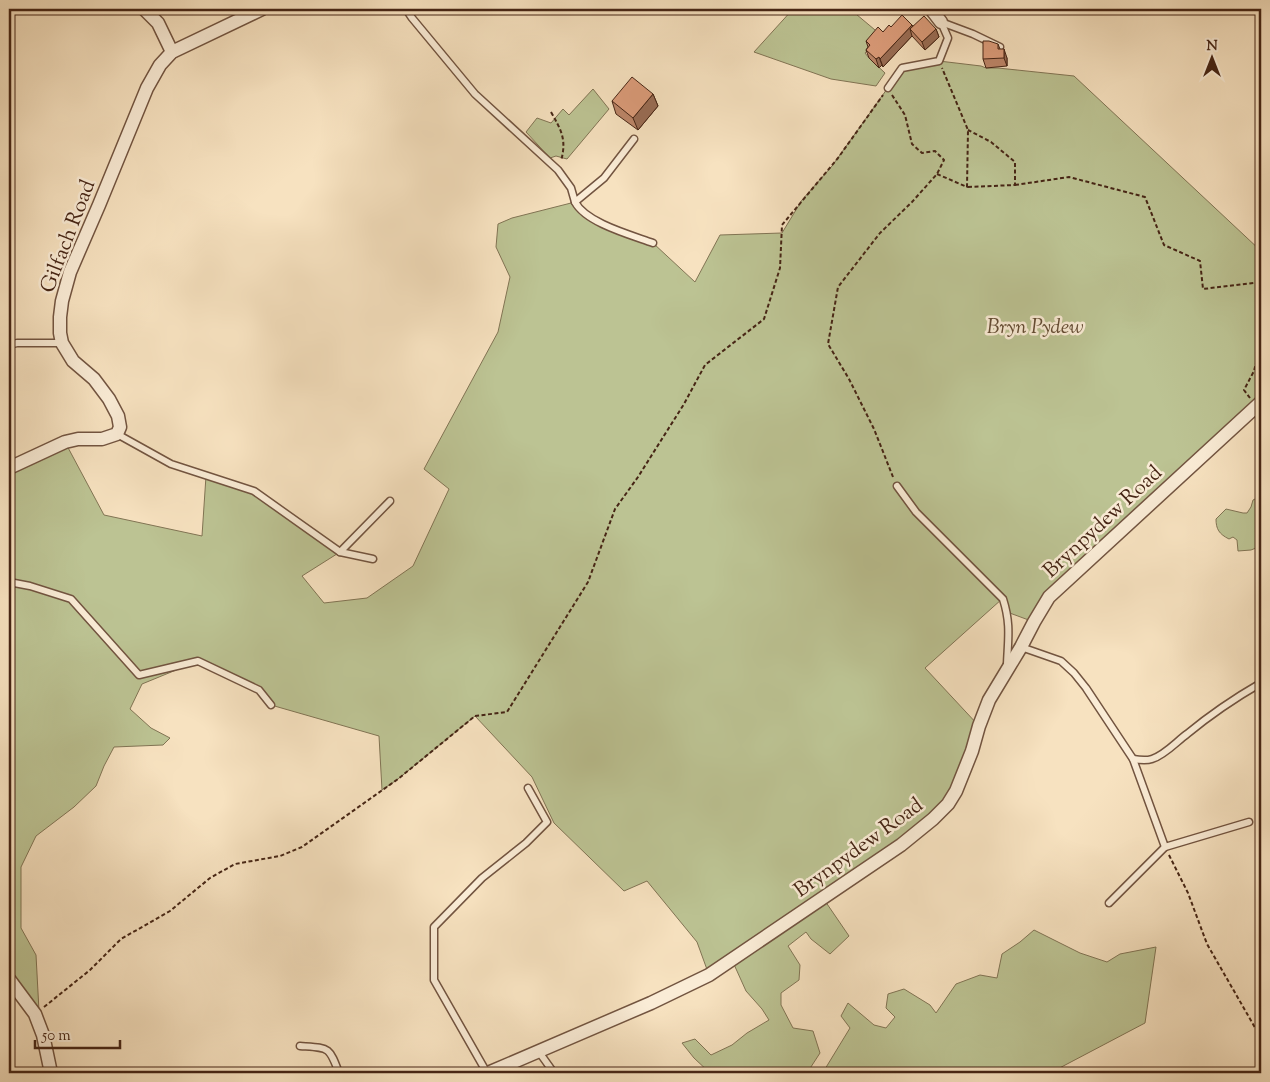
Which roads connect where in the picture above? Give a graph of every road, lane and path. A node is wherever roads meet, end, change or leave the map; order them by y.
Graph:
1 (144, 9) edge
2 (262, 9) edge
3 (406, 9) edge
4 (931, 9) edge
5 (941, 22) junction
6 (1000, 47) edge
7 (172, 52) junction
8 (939, 61) junction
9 (888, 88) junction
10 (551, 112) dead end
11 (968, 130) junction
12 (634, 139) dead end
13 (558, 170) junction
14 (937, 174) junction
15 (1015, 185) junction
16 (968, 187) junction
17 (576, 202) junction
18 (653, 243) dead end
19 (1261, 282) edge
20 (62, 343) junction
21 (1261, 343) edge
22 (9, 345) edge
23 (1259, 404) edge
24 (117, 434) junction
25 (9, 468) edge
26 (897, 486) joint
27 (390, 501) dead end
28 (340, 552) junction
29 (373, 559) dead end
30 (9, 582) edge
31 (1021, 647) junction
32 (1006, 672) junction
33 (1261, 683) edge
34 (271, 705) dead end
35 (1133, 759) junction
36 (528, 788) dead end
37 (1249, 822) dead end
38 (1165, 847) junction
39 (1109, 903) dead end
40 (9, 979) edge
41 (35, 1014) junction
42 (1261, 1038) edge
43 (300, 1046) dead end
44 (539, 1052) junction
45 (51, 1073) edge
46 (339, 1073) edge
47 (488, 1073) edge
48 (554, 1073) edge

1 - 7 street
2 - 7 street
3 - 13 lane
4 - 5 street
5 - 6 lane
5 - 8 lane
7 - 20 street, Gilfach Road
8 - 9 lane
8 - 11 path
9 - 14 path
9 - 41 path
10 - 13 path
11 - 15 path
11 - 16 path
12 - 17 lane
13 - 17 lane
14 - 16 path
14 - 26 path
15 - 16 path
15 - 19 path
17 - 18 lane
20 - 22 lane
20 - 24 street, Gilfach Road
21 - 23 path
23 - 31 street, Brynpydew Road
24 - 25 street
24 - 28 lane
26 - 32 lane
27 - 28 lane
28 - 29 lane
30 - 34 lane
31 - 32 street, Brynpydew Road
31 - 35 lane
32 - 44 street, Brynpydew Road
33 - 35 lane
35 - 38 lane
36 - 47 lane
37 - 38 lane
38 - 39 lane
38 - 42 path
40 - 41 street
41 - 45 street
43 - 46 lane
44 - 47 street, Brynpydew Road
44 - 48 lane

